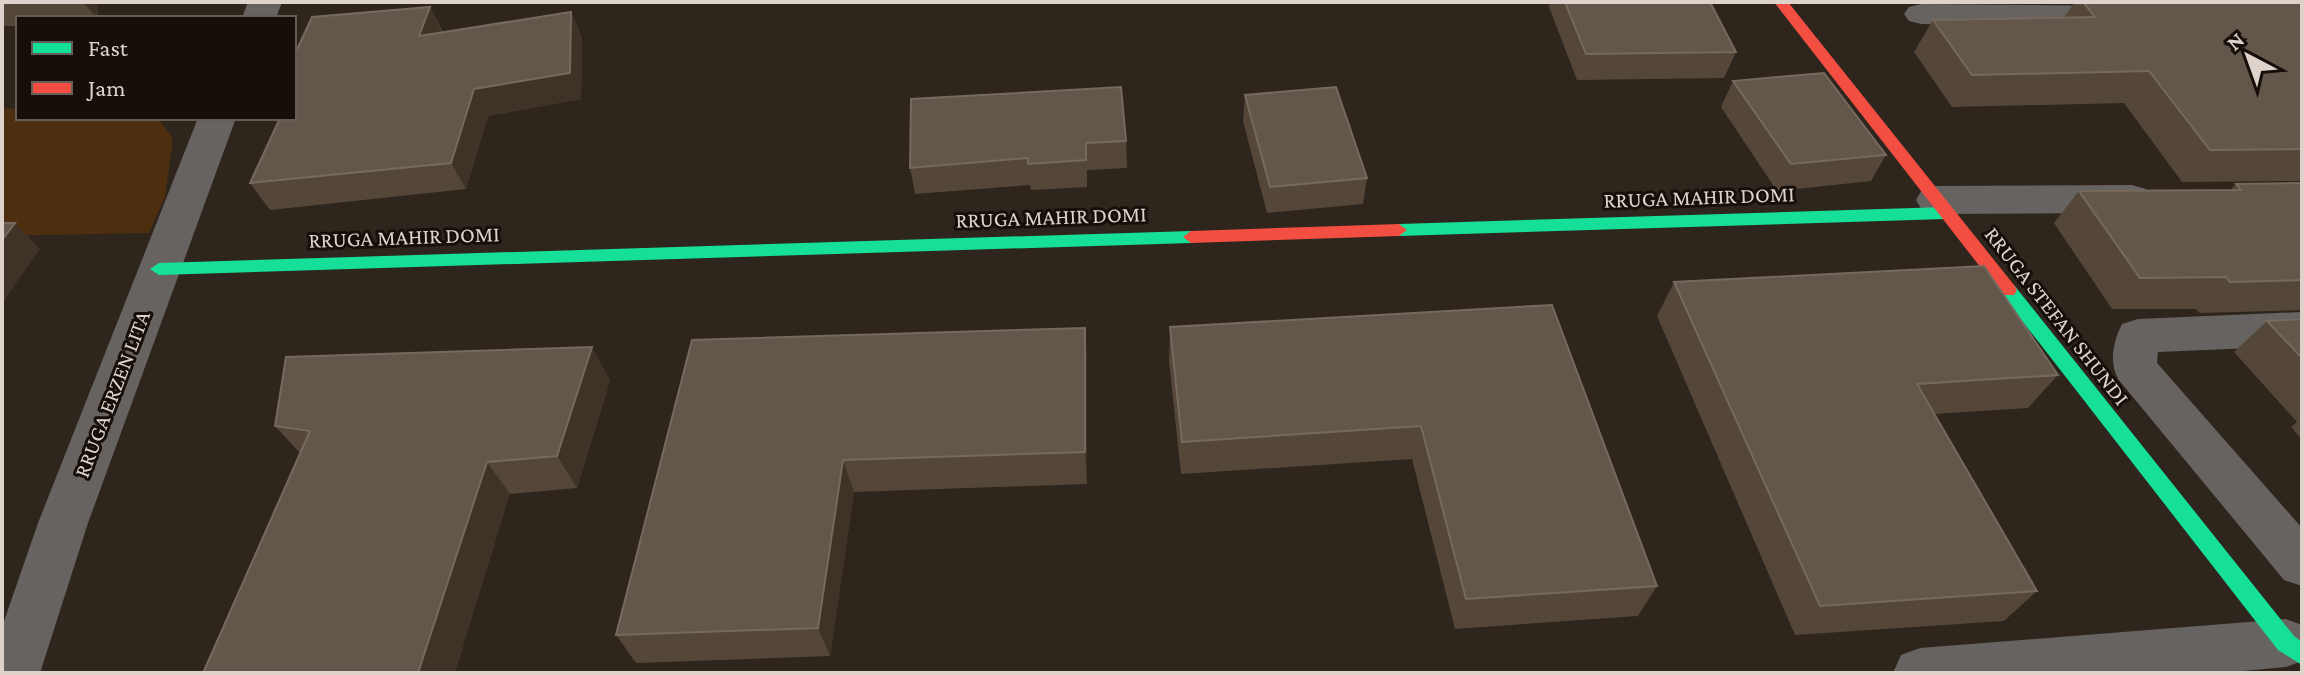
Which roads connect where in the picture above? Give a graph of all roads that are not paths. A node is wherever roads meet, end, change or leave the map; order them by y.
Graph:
1 (1781, 2) edge
2 (1921, 14) dead end
3 (2160, 16) edge
4 (216, 120) edge
5 (2175, 199) edge
6 (1941, 207) junction
7 (159, 269) junction
8 (2302, 329) edge
9 (2302, 564) edge
10 (2294, 649) edge
11 (13, 673) edge
12 (1920, 673) edge

1 - 6 street, RRUGA STEFAN SHUNDI
2 - 3 street
4 - 7 street, RRUGA ERZEN LITA
5 - 6 street
6 - 7 street, RRUGA MAHIR DOMI
6 - 10 street, RRUGA STEFAN SHUNDI
7 - 11 street, RRUGA ERZEN LITA
8 - 9 street
10 - 12 street

